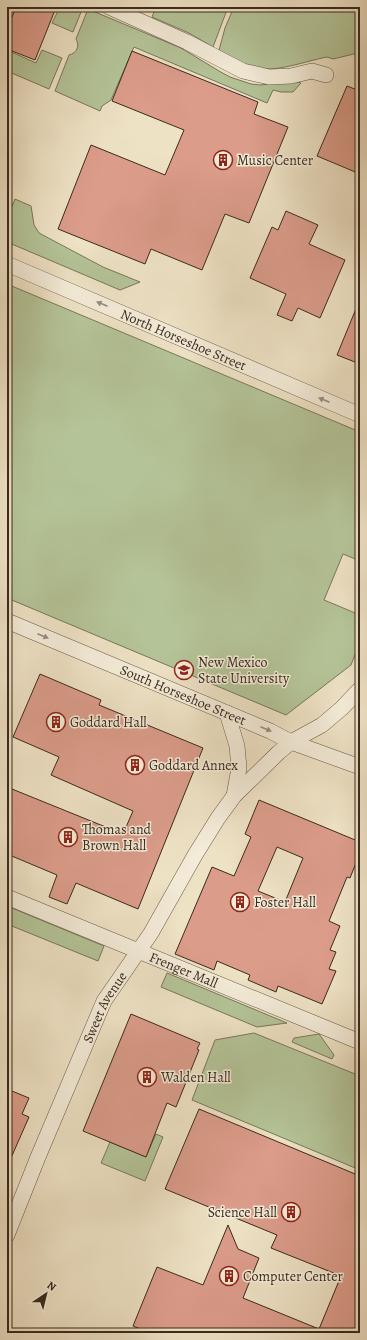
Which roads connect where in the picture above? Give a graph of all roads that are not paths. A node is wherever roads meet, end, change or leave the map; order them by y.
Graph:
1 (109, 7) edge
2 (326, 75) dead end
3 (7, 264) edge
4 (360, 415) edge
5 (7, 621) edge
6 (360, 689) edge
7 (227, 713) junction
8 (291, 742) junction
9 (360, 767) edge
10 (234, 796) junction
11 (7, 897) edge
12 (140, 950) junction
13 (360, 1042) edge
14 (7, 1235) edge

1 - 2 street
4 -> 3 street, North Horseshoe Street
5 -> 7 street, South Horseshoe Street
6 - 8 street, Sweet Avenue
7 -> 8 street, South Horseshoe Street
7 - 10 street, Sweet Avenue
8 - 9 street, South Horseshoe Street
8 - 10 street, Sweet Avenue
10 - 12 street, Sweet Avenue
11 - 12 street, Frenger Mall
12 - 13 street, Frenger Mall
12 - 14 street, Sweet Avenue

